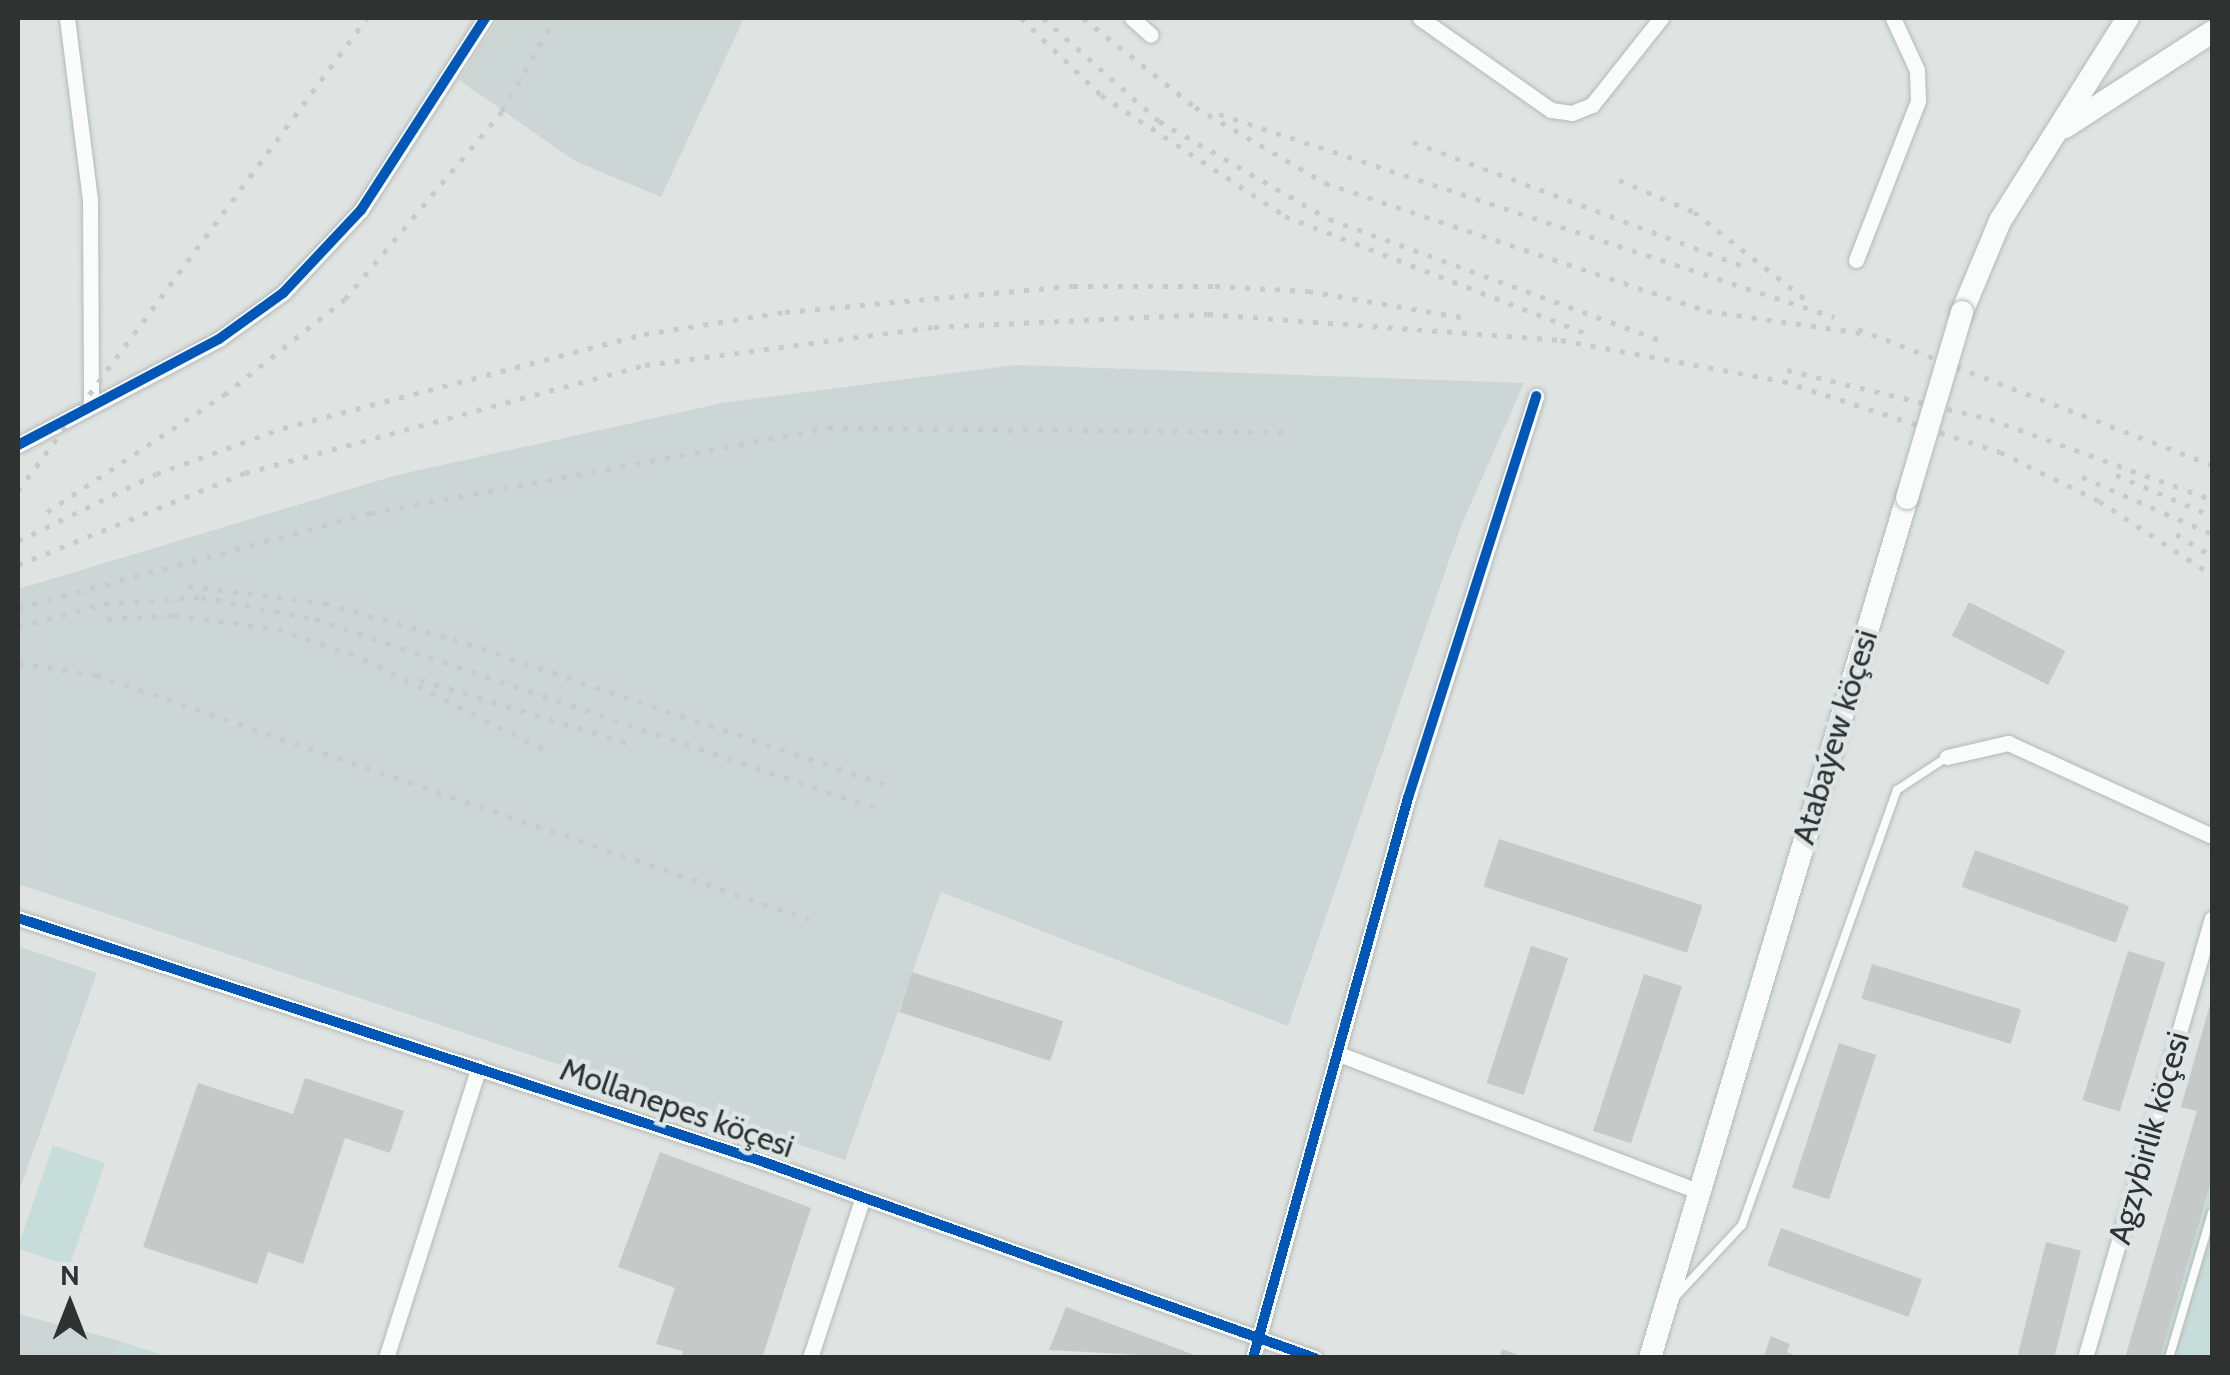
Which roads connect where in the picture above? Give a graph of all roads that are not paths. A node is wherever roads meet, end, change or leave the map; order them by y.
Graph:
1 (67, 18) edge
2 (485, 18) edge
3 (1132, 18) edge
4 (1420, 18) edge
5 (1661, 18) edge
6 (1893, 18) edge
7 (2128, 18) edge
8 (2212, 32) edge
9 (1150, 35) dead end
10 (2058, 132) junction
11 (1856, 260) dead end
12 (1536, 396) dead end
13 (90, 401) junction
14 (18, 445) edge
15 (1947, 757) joint
16 (2212, 836) edge
17 (18, 918) edge
18 (2212, 919) edge
19 (1336, 1054) junction
20 (479, 1067) junction
21 (1700, 1192) junction
22 (862, 1200) junction
23 (2212, 1212) edge
24 (1666, 1305) junction
25 (1258, 1339) junction
26 (386, 1358) edge
27 (810, 1358) edge
28 (1253, 1358) edge
29 (1316, 1358) edge
30 (1650, 1358) edge
31 (2085, 1358) edge
32 (2169, 1358) edge

1 - 13 street
2 - 13 street
3 - 9 street
4 - 5 street
6 - 11 street
7 - 10 main road, Atabaýew köçesi
8 - 10 main road, Atabaýew köçesi
10 - 21 main road, Atabaýew köçesi, bridge
12 - 19 street
13 - 14 street
15 - 16 street
15 - 24 lane
17 - 20 street, Mollanepes köçesi
18 - 31 street, Agzybirlik köçesi
19 - 21 street
19 - 25 street
20 - 22 street, Mollanepes köçesi
20 - 26 street
21 - 24 main road, Atabaýew köçesi
22 - 25 street, Mollanepes köçesi
22 - 27 street
23 - 32 lane
24 - 30 main road, Atabaýew köçesi
25 - 28 street
25 - 29 street, Mollanepes köçesi

